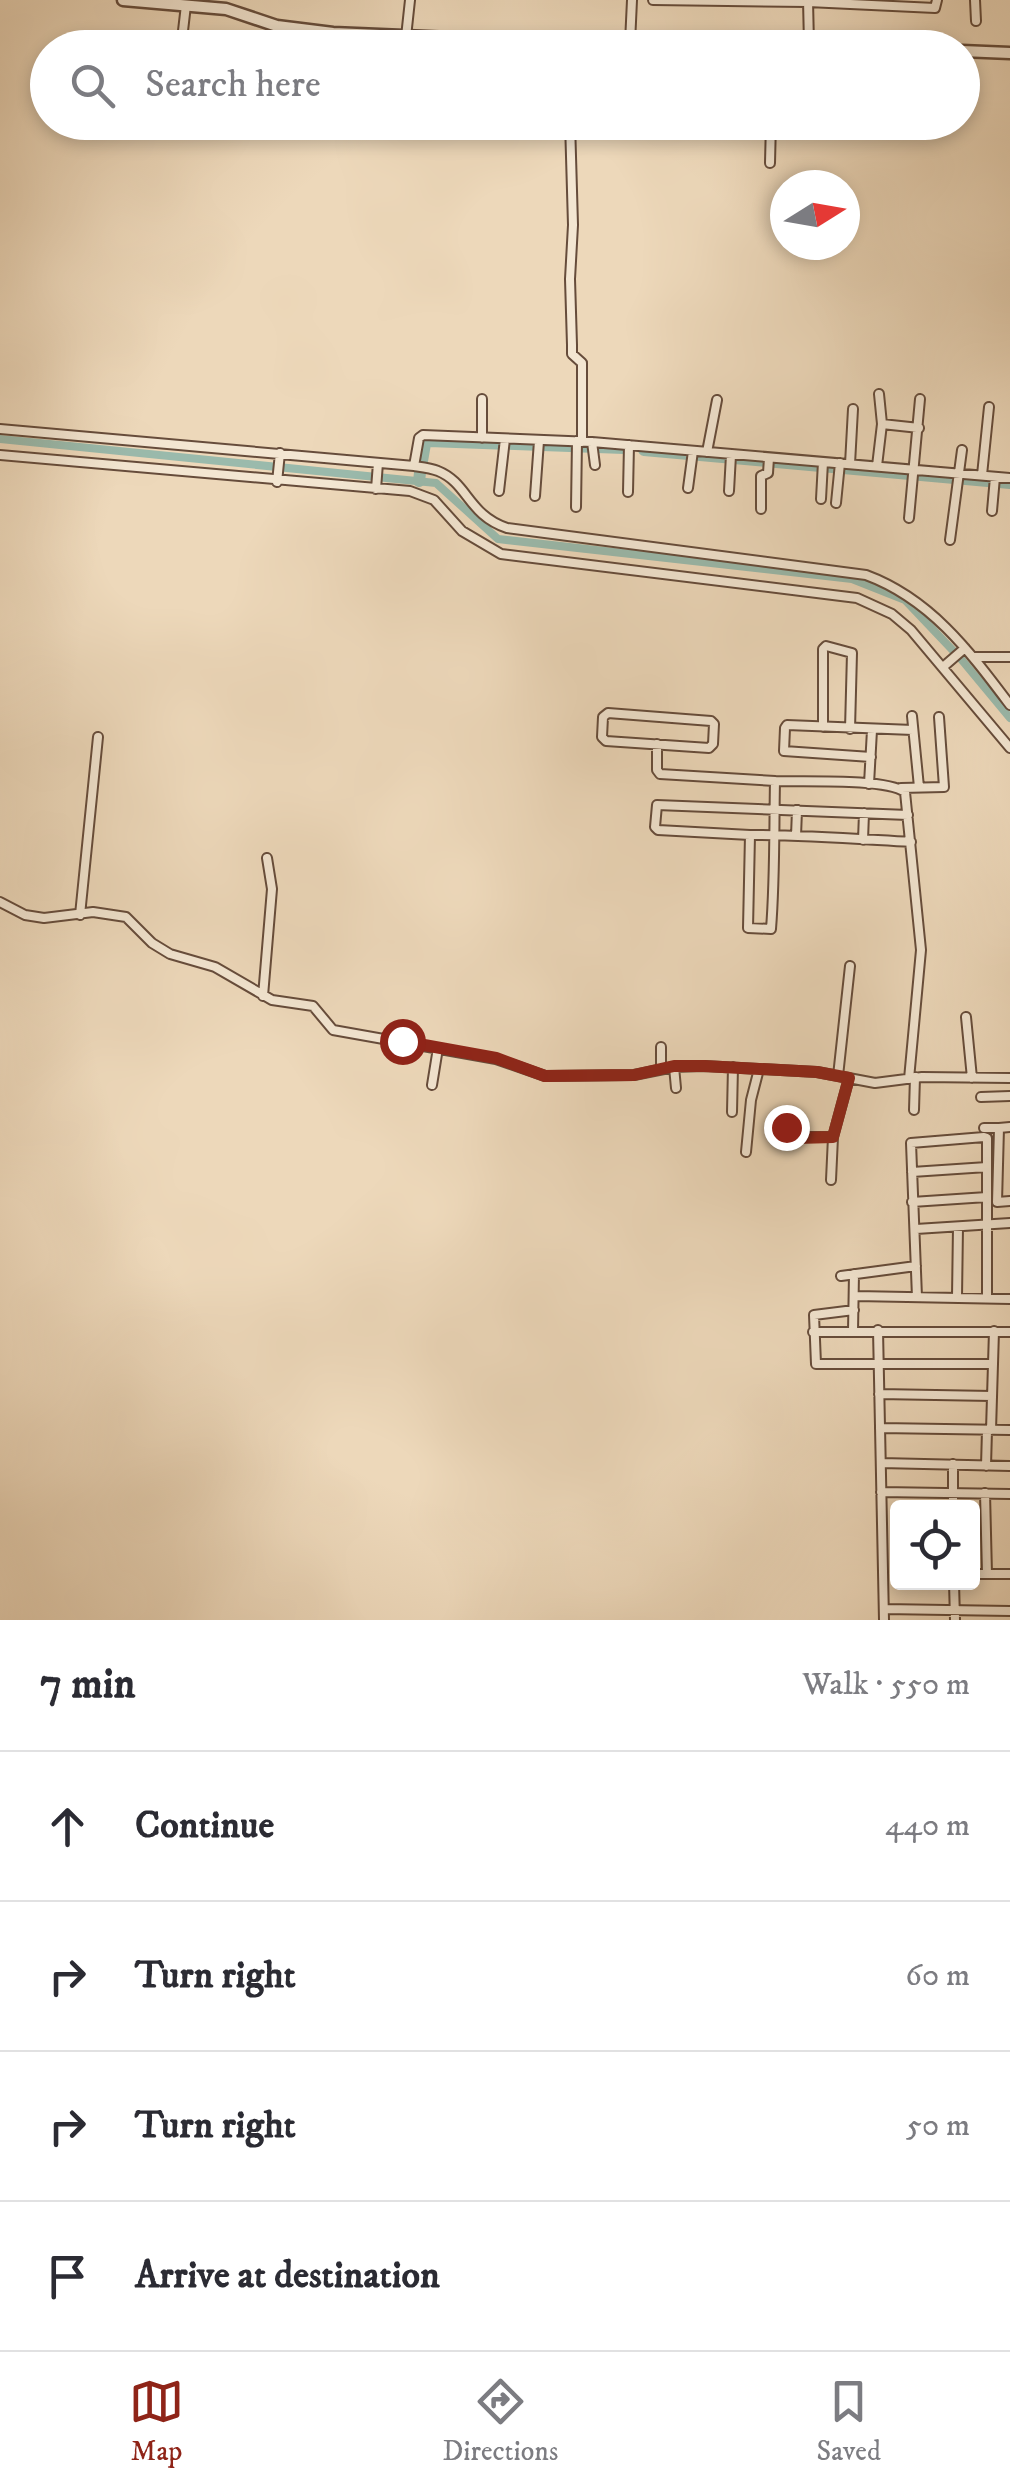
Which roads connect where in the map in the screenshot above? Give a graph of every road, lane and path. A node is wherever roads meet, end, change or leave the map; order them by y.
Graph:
1 (123, 0) edge
2 (410, 0) edge
3 (632, 0) edge
4 (653, 0) edge
5 (665, 0) edge
6 (937, 0) edge
7 (975, 0) edge
8 (808, 1) edge
9 (186, 5) junction
10 (976, 21) dead end
11 (183, 30) edge
12 (309, 30) edge
13 (407, 30) edge
14 (631, 30) edge
15 (808, 30) edge
16 (980, 51) edge
17 (1010, 53) edge
18 (571, 140) edge
19 (771, 140) edge
20 (770, 163) dead end
21 (879, 394) dead end
22 (482, 399) dead end
23 (920, 399) dead end
24 (717, 400) dead end
25 (989, 407) dead end
26 (853, 409) dead end
27 (882, 424) junction
28 (919, 428) junction
29 (0, 429) edge
30 (482, 438) junction
31 (504, 442) junction
32 (539, 444) junction
33 (584, 445) junction
34 (629, 448) junction
35 (962, 450) dead end
36 (707, 452) junction
37 (280, 454) junction
38 (693, 454) junction
39 (0, 455) edge
40 (730, 457) junction
41 (768, 460) junction
42 (823, 465) junction
43 (414, 466) junction
44 (594, 466) dead end
45 (842, 466) junction
46 (877, 466) junction
47 (378, 467) junction
48 (1010, 468) edge
49 (914, 472) junction
50 (982, 475) junction
51 (958, 477) junction
52 (1010, 478) edge
53 (277, 480) junction
54 (995, 480) junction
55 (377, 486) junction
56 (688, 488) dead end
57 (498, 490) dead end
58 (729, 491) dead end
59 (628, 492) dead end
60 (535, 496) dead end
61 (821, 498) dead end
62 (836, 503) dead end
63 (576, 508) dead end
64 (762, 508) dead end
65 (992, 511) dead end
66 (909, 518) dead end
67 (950, 540) dead end
68 (964, 649) junction
69 (1010, 657) edge
70 (974, 658) junction
71 (946, 665) junction
72 (1010, 705) edge
73 (912, 716) dead end
74 (938, 717) dead end
75 (823, 727) junction
76 (850, 730) junction
77 (872, 730) junction
78 (913, 730) junction
79 (98, 737) dead end
80 (657, 744) junction
81 (1010, 748) edge
82 (871, 756) junction
83 (775, 780) junction
84 (869, 784) junction
85 (919, 787) junction
86 (902, 788) junction
87 (774, 809) junction
88 (796, 810) junction
89 (864, 813) junction
90 (908, 815) junction
91 (750, 835) junction
92 (775, 836) junction
93 (796, 836) junction
94 (863, 840) junction
95 (910, 842) junction
96 (266, 858) dead end
97 (0, 902) edge
98 (80, 916) junction
99 (850, 966) dead end
100 (263, 996) junction
101 (966, 1016) dead end
102 (661, 1047) dead end
103 (438, 1048) junction
104 (674, 1066) junction
105 (733, 1067) junction
106 (661, 1068) junction
107 (759, 1069) junction
108 (838, 1076) junction
109 (849, 1078) junction
110 (912, 1078) junction
111 (972, 1078) junction
112 (1010, 1078) edge
113 (432, 1085) dead end
114 (676, 1088) dead end
115 (1010, 1096) edge
116 (982, 1097) dead end
117 (914, 1110) dead end
118 (732, 1112) dead end
119 (785, 1122) dead end
120 (984, 1128) dead end
121 (1000, 1128) junction
122 (1010, 1128) edge
123 (833, 1137) junction
124 (746, 1152) dead end
125 (987, 1166) junction
126 (912, 1172) junction
127 (831, 1180) dead end
128 (987, 1196) junction
129 (1010, 1200) edge
130 (912, 1202) junction
131 (1010, 1223) edge
132 (988, 1224) junction
133 (958, 1227) junction
134 (916, 1229) junction
135 (916, 1266) junction
136 (854, 1274) junction
137 (841, 1276) dead end
138 (856, 1296) junction
139 (917, 1297) junction
140 (957, 1297) junction
141 (987, 1298) junction
142 (1010, 1298) edge
143 (854, 1310) junction
144 (853, 1330) junction
145 (878, 1330) junction
146 (814, 1332) junction
147 (994, 1332) junction
148 (1010, 1332) edge
149 (879, 1362) junction
150 (993, 1364) junction
151 (879, 1394) junction
152 (992, 1396) junction
153 (880, 1428) junction
154 (989, 1430) junction
155 (1010, 1430) edge
156 (881, 1463) junction
157 (953, 1464) junction
158 (986, 1466) junction
159 (1010, 1466) edge
160 (881, 1492) junction
161 (919, 1494) junction
162 (952, 1494) junction
163 (984, 1494) junction
164 (1010, 1494) edge
165 (919, 1500) edge
166 (952, 1500) edge
167 (980, 1574) edge
168 (987, 1574) junction
169 (1010, 1574) edge
170 (882, 1575) junction
171 (890, 1575) edge
172 (954, 1590) edge
173 (884, 1609) junction
174 (955, 1609) junction
175 (1010, 1611) edge
176 (884, 1620) edge
177 (955, 1620) edge

1 - 9 street
2 - 13 street
3 - 14 street
4 - 5 street
5 - 8 street
6 - 8 street
7 - 10 street
8 - 15 street
9 - 11 street
9 - 12 street
16 - 17 street
18 - 33 street
19 - 20 street
21 - 27 street
22 - 30 street
23 - 28 street
24 - 36 street
25 - 50 street
26 - 45 street
27 - 28 street
27 - 46 street
28 - 49 street
29 - 37 street
30 - 31 street
30 - 43 street
31 - 32 street
31 - 57 street
32 - 33 street
32 - 60 street
33 - 34 street
33 - 44 street
33 - 63 street
34 - 38 street
34 - 59 street
35 - 51 street
36 - 38 street
36 - 40 street
37 - 47 street
37 - 53 street
38 - 56 street
39 - 53 street
40 - 41 street
40 - 58 street
41 - 42 street
41 - 64 street
42 - 45 street
42 - 61 street
43 - 47 street
43 - 68 street
45 - 46 street
45 - 62 street
46 - 49 street
47 - 55 street
48 - 52 street
49 - 51 street
49 - 66 street
50 - 51 street
50 - 54 street
51 - 67 street
52 - 54 street
53 - 55 street
54 - 65 street
55 - 71 street
68 - 70 street
68 - 71 street
69 - 70 street
70 - 72 street
71 - 81 street
73 - 78 street
74 - 85 street
75 - 76 street
75 - 76 street
75 - 82 street
76 - 77 street
77 - 78 street
77 - 82 street
78 - 85 street
79 - 98 street
80 - 80 street
80 - 83 street
82 - 84 street
83 - 84 street
83 - 87 street
84 - 86 street
85 - 86 street
86 - 90 street
87 - 88 street
87 - 91 street
87 - 92 street
88 - 89 street
88 - 93 street
89 - 90 street
89 - 94 street
90 - 95 street
91 - 92 street
91 - 92 street
92 - 93 street
93 - 94 street
94 - 95 street
95 - 110 street
96 - 100 street
97 - 98 street
98 - 100 street
99 - 108 street
100 - 103 street
101 - 111 street
102 - 106 street
103 - 106 street
103 - 113 street
104 - 105 street
104 - 106 street
104 - 114 street
105 - 107 street
105 - 118 street
107 - 108 street
107 - 124 street
108 - 109 street
109 - 110 street
109 - 123 street
110 - 111 street
110 - 117 street
111 - 112 street
115 - 116 street
119 - 123 street
120 - 121 street
121 - 122 street
121 - 129 street
123 - 127 street
125 - 126 street
125 - 126 street
125 - 128 street
126 - 130 street
128 - 130 street
128 - 132 street
130 - 134 street
131 - 132 street
132 - 133 street
132 - 141 street
133 - 134 street
133 - 140 street
134 - 135 street
135 - 136 street
135 - 139 street
136 - 137 street
136 - 138 street
138 - 139 street
138 - 143 street
139 - 140 street
140 - 141 street
141 - 142 street
143 - 144 street
143 - 146 street
144 - 145 street
144 - 146 street
145 - 147 street
145 - 149 street
146 - 149 street
147 - 148 street
147 - 150 street
149 - 150 street
149 - 151 street
150 - 152 street
151 - 152 street
151 - 153 street
152 - 154 street
153 - 154 street
153 - 156 street
154 - 155 street
154 - 158 street
156 - 157 street
156 - 160 street
157 - 158 street
157 - 162 street
158 - 159 street
160 - 161 street
160 - 170 street
161 - 162 street
161 - 165 street
162 - 163 street
162 - 166 street
163 - 164 street
163 - 168 street
167 - 168 street
168 - 169 street
170 - 171 street
170 - 173 street
172 - 174 street
173 - 174 street
173 - 176 street
174 - 175 street
174 - 177 street

